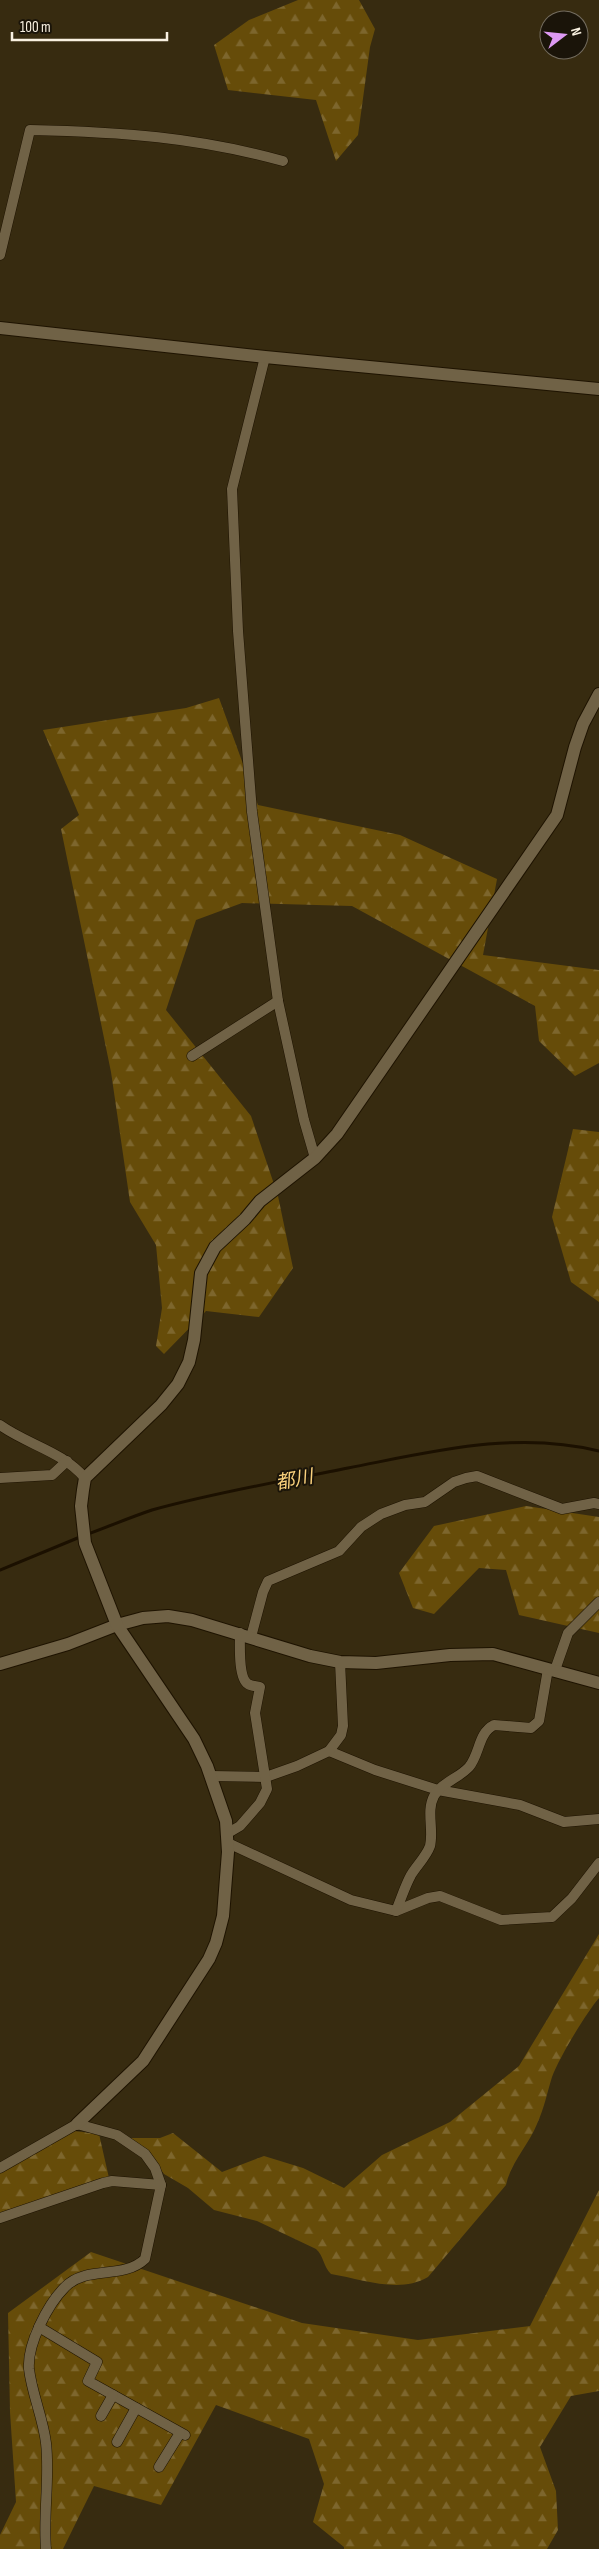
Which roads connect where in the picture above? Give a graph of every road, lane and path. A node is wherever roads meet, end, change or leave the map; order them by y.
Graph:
1 (284, 161) dead end
2 (0, 255) edge
3 (0, 328) edge
4 (265, 357) junction
5 (599, 390) edge
6 (599, 694) edge
7 (278, 1001) junction
8 (192, 1056) dead end
9 (315, 1158) junction
10 (0, 1426) edge
11 (67, 1461) junction
12 (0, 1478) edge
13 (85, 1478) junction
14 (599, 1504) edge
15 (599, 1602) edge
16 (117, 1625) junction
17 (245, 1635) junction
18 (340, 1662) junction
19 (0, 1664) edge
20 (552, 1670) junction
21 (599, 1683) edge
22 (329, 1751) junction
23 (211, 1776) junction
24 (266, 1777) junction
25 (438, 1790) junction
26 (599, 1819) edge
27 (228, 1838) junction
28 (599, 1863) edge
29 (396, 1910) junction
30 (77, 2124) junction
31 (0, 2168) edge
32 (161, 2185) junction
33 (0, 2218) edge
34 (39, 2327) junction
35 (113, 2395) junction
36 (136, 2408) junction
37 (101, 2416) dead end
38 (117, 2442) dead end
39 (159, 2467) dead end
40 (46, 2549) edge

1 - 2 street
3 - 4 street
4 - 5 street
4 - 7 street
6 - 9 street
7 - 8 street
7 - 9 street
9 - 13 street
10 - 11 street
11 - 12 street
11 - 13 street
13 - 16 street
14 - 17 street
15 - 20 street
16 - 17 street
16 - 19 street
16 - 23 street
17 - 18 street
17 - 24 street
18 - 20 street
18 - 22 street
20 - 21 street
20 - 25 street
22 - 24 street
22 - 25 street
23 - 24 street
23 - 27 street
24 - 27 street
25 - 26 street
25 - 29 street
27 - 29 street
27 - 30 street
28 - 29 street
30 - 31 street
30 - 32 street
32 - 33 street
32 - 34 street
34 - 35 street
34 - 40 street
35 - 36 street
35 - 37 street
36 - 38 street
36 - 39 street

